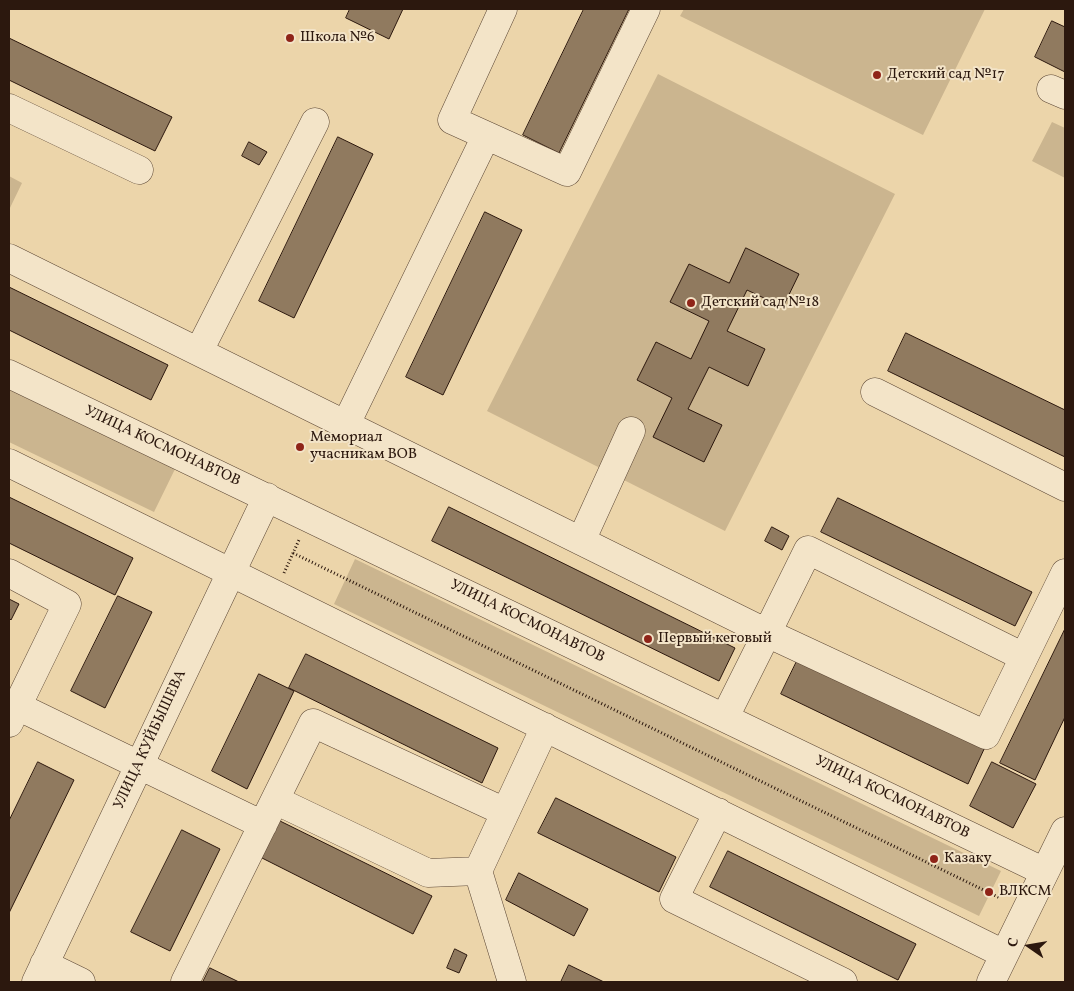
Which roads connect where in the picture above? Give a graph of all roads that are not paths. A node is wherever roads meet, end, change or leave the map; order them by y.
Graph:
1 (504, 9) edge
2 (646, 9) edge
3 (9, 108) edge
4 (315, 122) dead end
5 (486, 136) junction
6 (139, 170) dead end
7 (9, 258) edge
8 (199, 351) junction
9 (9, 374) edge
10 (876, 392) dead end
11 (346, 424) junction
12 (631, 431) dead end
13 (9, 463) edge
14 (1065, 487) edge
15 (267, 497) junction
16 (580, 541) junction
17 (231, 572) junction
18 (9, 573) edge
19 (1065, 573) edge
20 (767, 633) junction
21 (1024, 657) junction
22 (13, 715) edge
23 (725, 718) junction
24 (545, 727) junction
25 (139, 764) junction
26 (275, 800) junction
27 (506, 812) junction
28 (718, 812) junction
29 (263, 825) junction
30 (1065, 831) edge
31 (478, 871) junction
32 (1045, 872) junction
33 (1004, 954) junction
34 (40, 973) edge
35 (81, 982) edge
36 (185, 982) edge
37 (512, 982) edge
38 (843, 982) edge
39 (990, 982) edge

1 - 5 street
2 - 5 street
3 - 6 street
4 - 8 street
5 - 11 street
7 - 8 street
8 - 11 street
9 - 15 street, УЛИЦА КОСМОНАВТОВ
10 - 14 street
11 - 16 street
12 - 16 street
13 - 17 street
15 - 17 street, УЛИЦА КУЙБЫШЕВА
15 - 23 street, УЛИЦА КОСМОНАВТОВ
16 - 20 street
17 - 24 street
17 - 25 street, УЛИЦА КУЙБЫШЕВА
18 - 22 street
19 - 21 street
20 - 21 street
20 - 21 street
20 - 23 street
22 - 25 street
23 - 32 street, УЛИЦА КОСМОНАВТОВ
24 - 27 street
24 - 28 street
25 - 29 street
25 - 34 street, УЛИЦА КУЙБЫШЕВА
26 - 27 street
26 - 29 street
26 - 31 street
27 - 31 street
28 - 33 street
28 - 38 street
29 - 36 street
30 - 32 street
31 - 37 street
32 - 33 street
33 - 39 street
34 - 35 street

